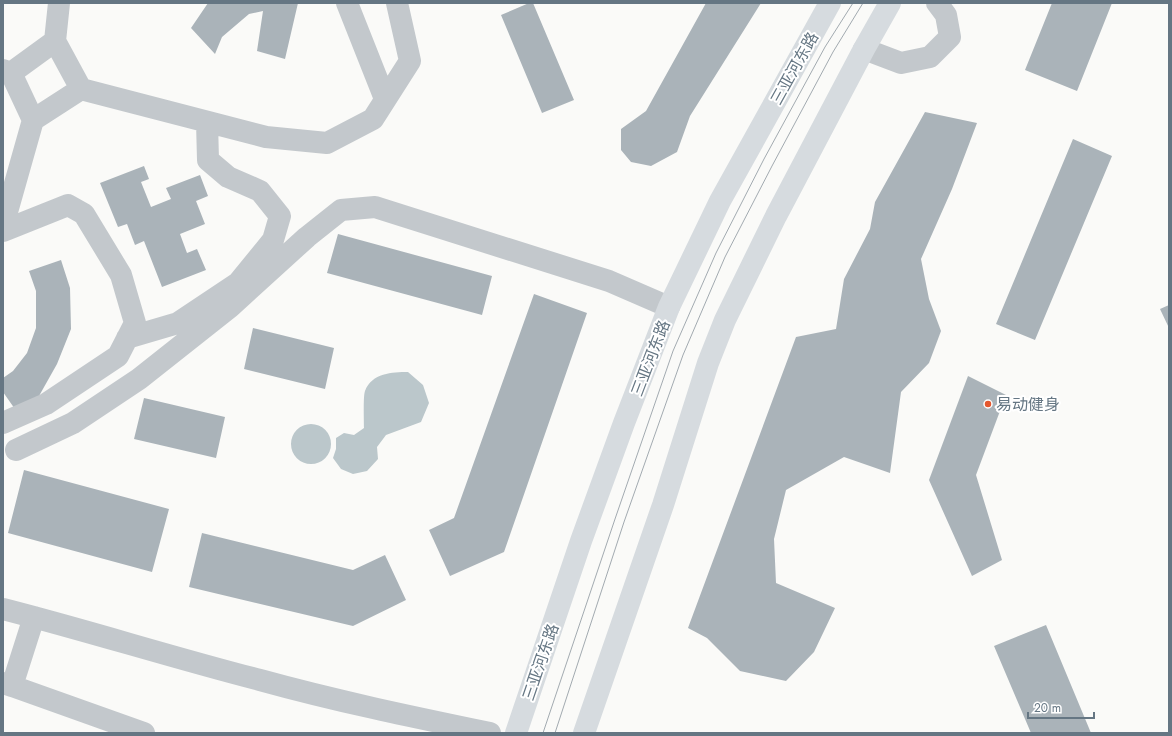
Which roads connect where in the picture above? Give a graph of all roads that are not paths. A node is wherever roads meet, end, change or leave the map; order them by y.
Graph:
1 (59, 3) edge
2 (347, 3) edge
3 (397, 3) edge
4 (830, 3) edge
5 (890, 3) edge
6 (937, 3) edge
7 (55, 41) junction
8 (864, 48) junction
9 (7, 71) edge
10 (80, 89) junction
11 (385, 99) junction
12 (33, 120) junction
13 (207, 122) junction
14 (3, 226) edge
15 (3, 231) edge
16 (669, 307) junction
17 (127, 338) junction
18 (3, 423) edge
19 (16, 450) dead end
20 (3, 609) edge
21 (34, 617) junction
22 (7, 685) edge
23 (144, 733) edge
24 (490, 733) edge
25 (516, 733) edge
26 (584, 733) edge

1 - 7 street
2 - 11 street
3 - 11 street
4 - 16 main road, 三亚河东路
5 - 8 main road
6 - 8 street
7 - 9 street
7 - 10 street
8 - 26 main road
9 - 12 street
10 - 12 street
10 - 13 street
11 - 13 street
12 - 14 street
13 - 17 street
15 - 17 street
16 - 19 street
16 - 25 main road, 三亚河东路
17 - 18 street
20 - 21 street
21 - 22 street
21 - 24 street
22 - 23 street

